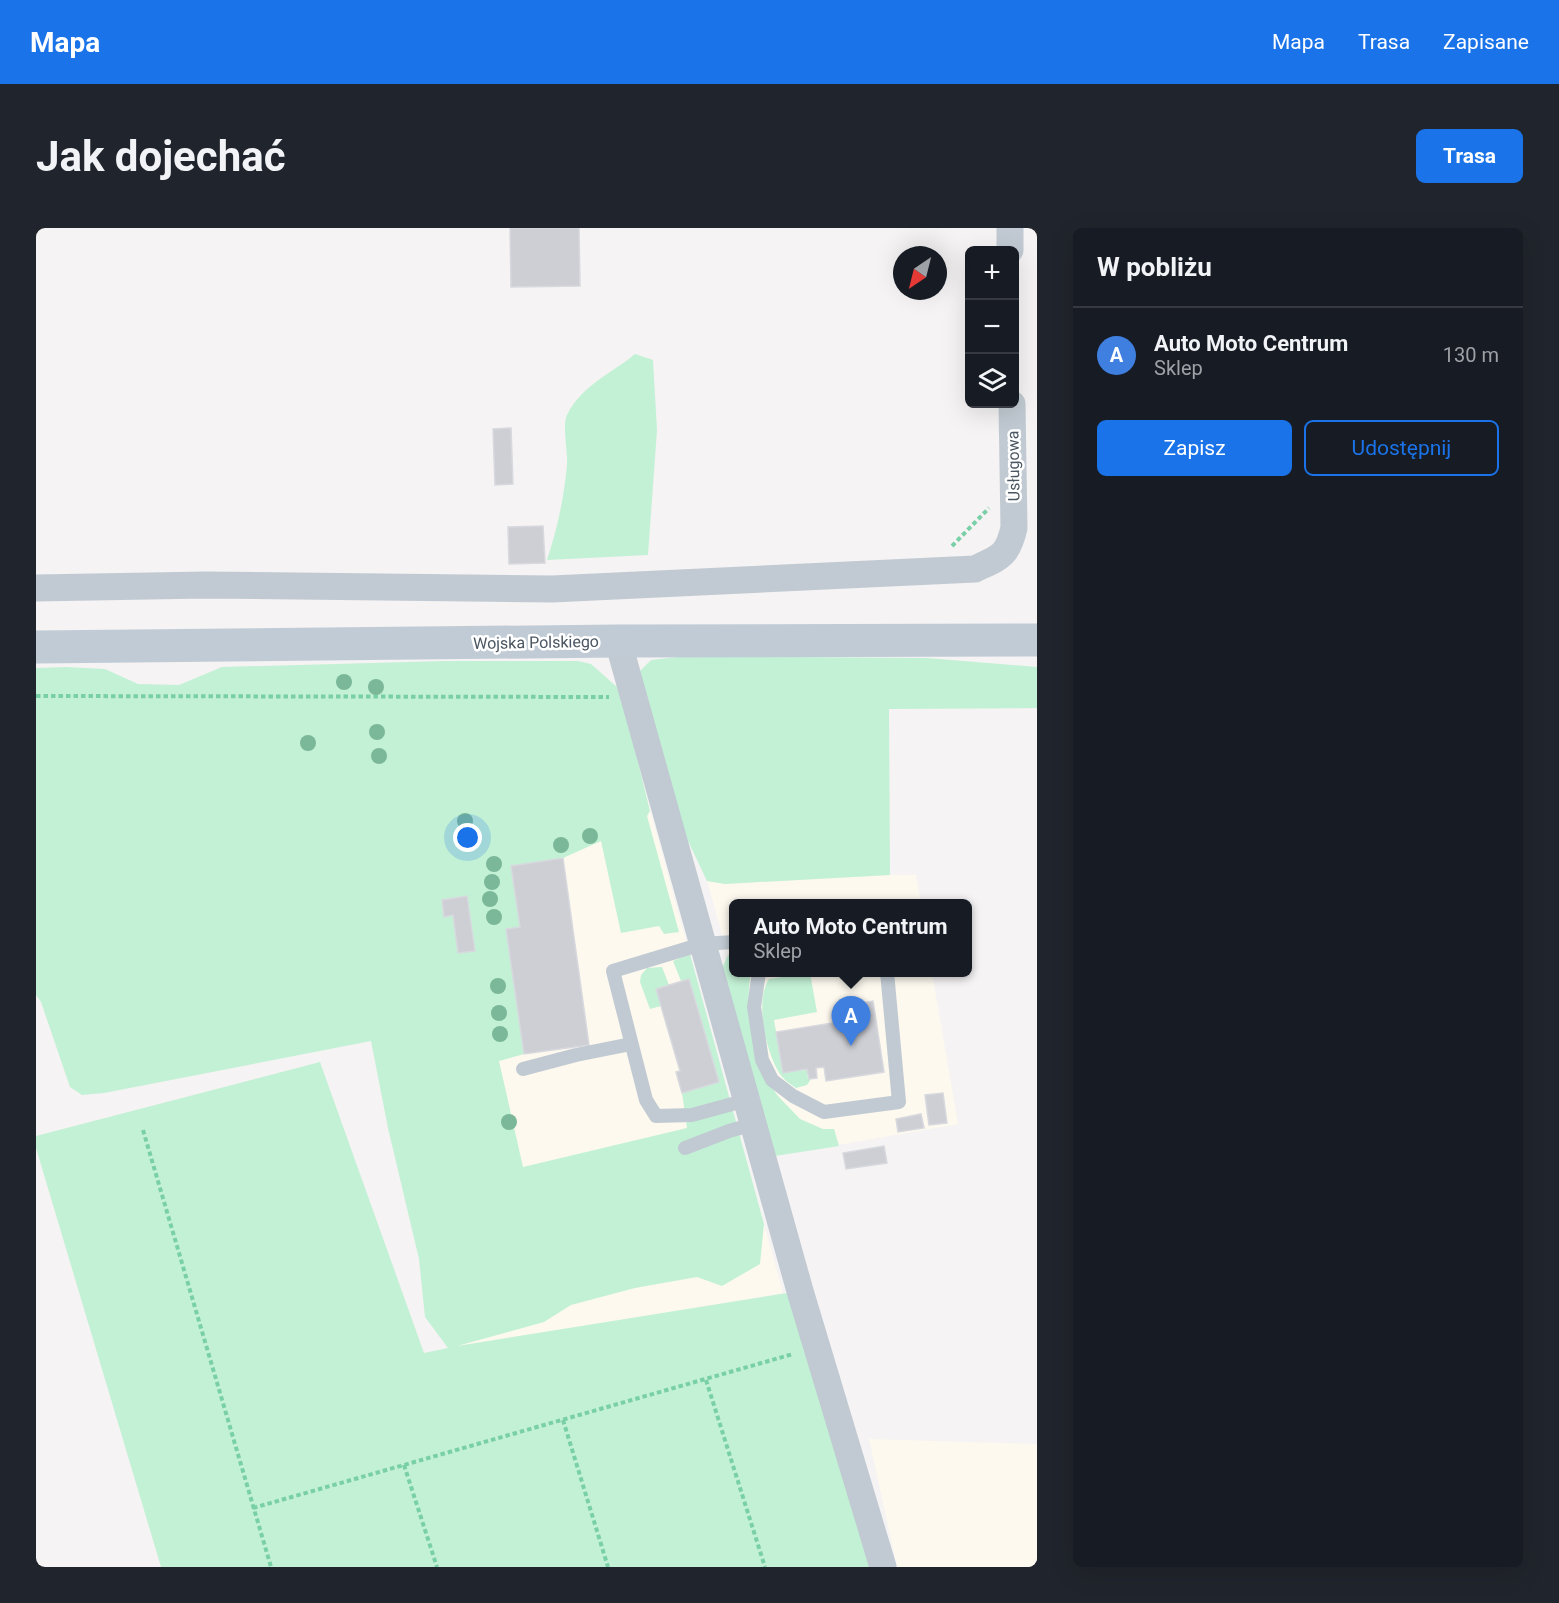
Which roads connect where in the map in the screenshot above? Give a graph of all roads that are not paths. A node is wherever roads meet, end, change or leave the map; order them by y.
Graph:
1 (1010, 228) edge
2 (1010, 246) edge
3 (1012, 408) edge
4 (36, 588) edge
5 (1037, 640) edge
6 (618, 641) junction
7 (36, 647) edge
8 (729, 942) edge
9 (702, 944) junction
10 (758, 977) edge
11 (887, 977) edge
12 (631, 1044) junction
13 (523, 1069) dead end
14 (751, 1112) junction
15 (685, 1148) dead end
16 (883, 1567) edge

1 - 2 street
3 - 4 street, Usługowa
5 - 6 main road, Wojska Polskiego
6 - 7 main road, Wojska Polskiego
6 - 9 street
8 - 9 lane
9 - 12 lane
9 - 14 street
10 - 11 lane
12 - 13 lane
12 - 14 lane
14 - 15 lane
14 - 16 street

